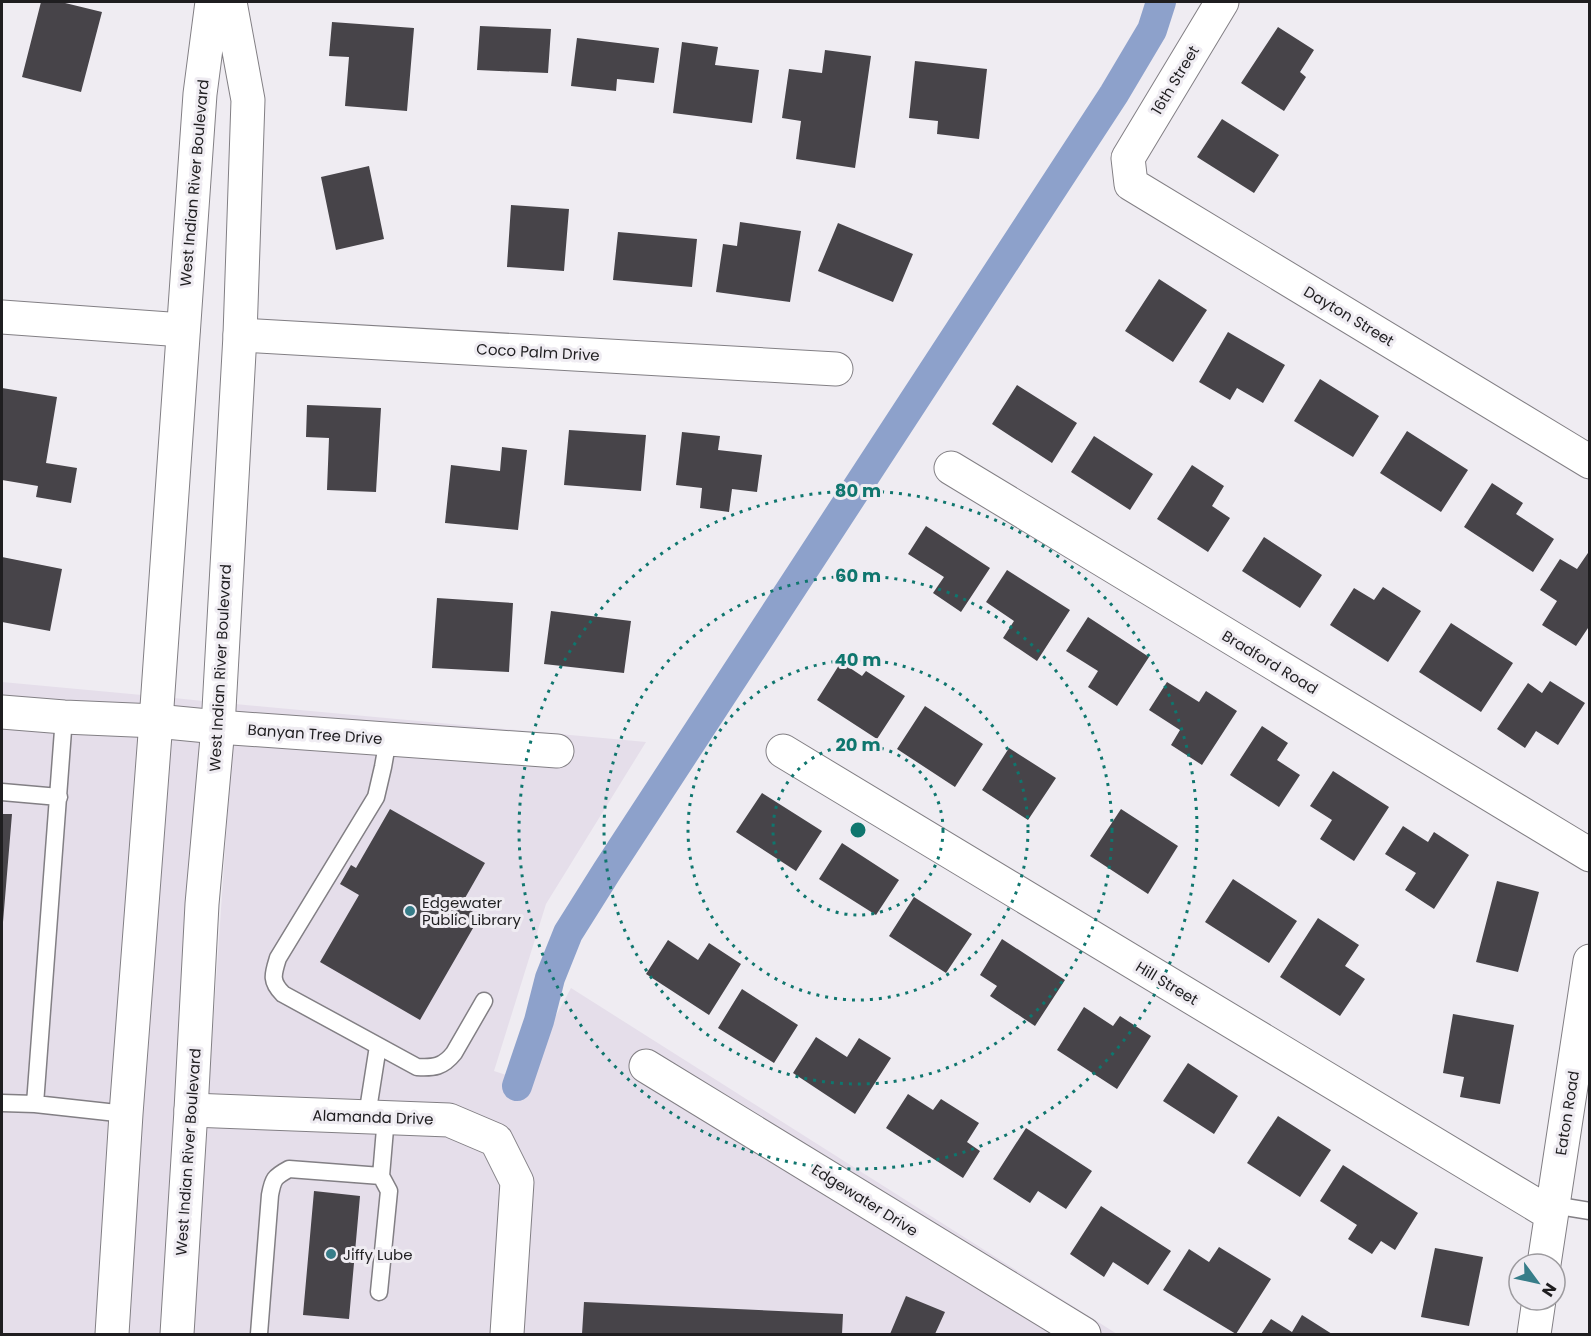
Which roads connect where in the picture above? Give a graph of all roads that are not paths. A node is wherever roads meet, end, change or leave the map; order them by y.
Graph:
1 (212, 2) edge
2 (230, 2) edge
3 (1222, 2) edge
4 (1128, 158) joint
5 (2, 317) edge
6 (183, 330) junction
7 (240, 335) junction
8 (836, 369) dead end
9 (1590, 462) edge
10 (951, 468) dead end
11 (2, 712) edge
12 (64, 717) junction
13 (156, 721) junction
14 (218, 727) junction
15 (388, 739) junction
16 (557, 751) dead end
17 (783, 751) dead end
18 (2, 792) edge
19 (59, 797) junction
20 (1590, 855) edge
21 (1590, 961) edge
22 (484, 1001) dead end
23 (378, 1046) junction
24 (646, 1066) dead end
25 (2, 1103) edge
26 (35, 1104) junction
27 (191, 1110) junction
28 (126, 1114) junction
29 (376, 1117) junction
30 (381, 1176) junction
31 (1552, 1210) junction
32 (1590, 1211) edge
33 (1546, 1252) edge
34 (379, 1292) dead end
35 (1537, 1312) edge
36 (112, 1335) edge
37 (177, 1335) edge
38 (258, 1335) edge
39 (507, 1335) edge
40 (1084, 1335) edge
41 (1534, 1335) edge

1 - 6 street, West Indian River Boulevard
2 - 7 street, West Indian River Boulevard
3 - 4 street, 16th Street
4 - 9 street, Dayton Street
5 - 6 street
6 - 13 street, West Indian River Boulevard
7 - 8 street, Coco Palm Drive
7 - 14 street, West Indian River Boulevard
10 - 20 street, Bradford Road
11 - 12 street, Banyan Tree Drive
12 - 13 street, Banyan Tree Drive
12 - 19 lane
13 - 14 street, Banyan Tree Drive
13 - 28 street, West Indian River Boulevard
14 - 15 street, Banyan Tree Drive
14 - 27 street, West Indian River Boulevard
15 - 16 street, Banyan Tree Drive
15 - 23 lane
17 - 31 street, Hill Street
18 - 19 lane
19 - 26 lane
21 - 31 street, Eaton Road
22 - 23 lane
23 - 29 lane
24 - 40 street, Edgewater Drive
25 - 26 lane
26 - 28 lane
27 - 29 street, Alamanda Drive
27 - 37 street, West Indian River Boulevard
28 - 36 street, West Indian River Boulevard
29 - 30 lane
29 - 39 street, Alamanda Drive
30 - 34 lane
30 - 38 lane
31 - 32 lane
31 - 33 street, Eaton Road
35 - 41 street

